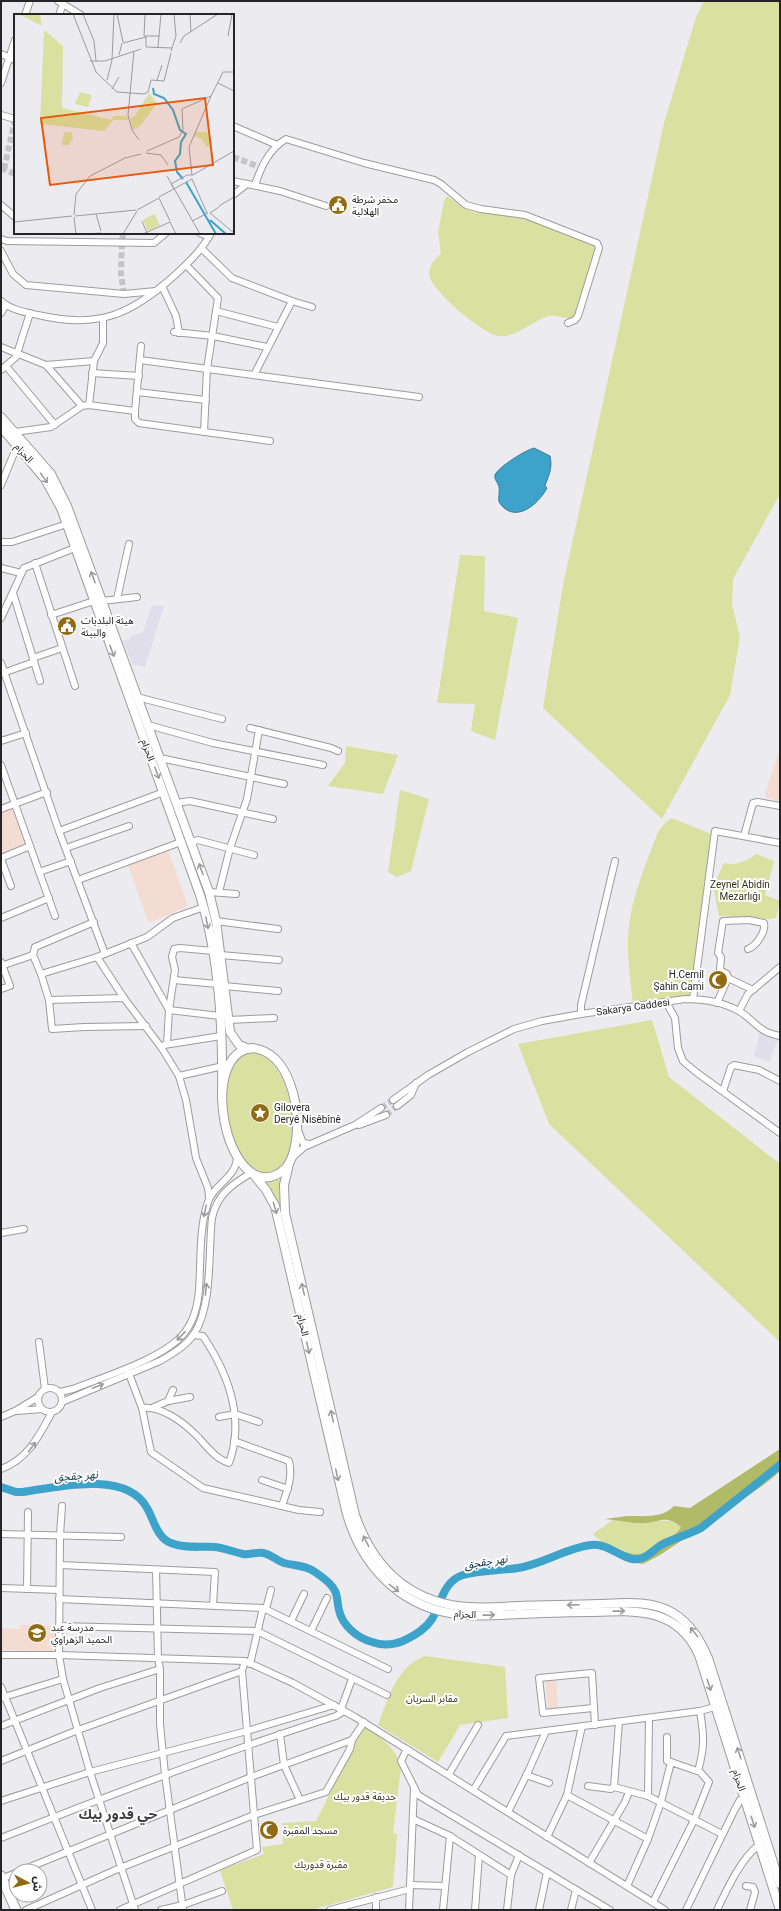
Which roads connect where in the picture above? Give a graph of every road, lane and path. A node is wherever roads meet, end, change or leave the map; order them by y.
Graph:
1 (30, 1) edge
2 (60, 2) edge
3 (25, 14) edge
4 (59, 14) edge
5 (79, 14) edge
6 (14, 42) edge
7 (1, 54) edge
8 (8, 57) junction
9 (14, 60) edge
10 (1, 83) edge
11 (1, 115) edge
12 (14, 119) edge
13 (234, 126) edge
14 (277, 145) junction
15 (234, 180) edge
16 (247, 184) junction
17 (255, 185) junction
18 (234, 195) edge
19 (1, 205) edge
20 (326, 206) dead end
21 (14, 216) edge
22 (165, 234) edge
23 (210, 235) edge
24 (1, 239) edge
25 (201, 248) junction
26 (1, 251) edge
27 (186, 265) junction
28 (162, 286) junction
29 (156, 291) junction
30 (292, 301) junction
31 (3, 303) edge
32 (312, 307) dead end
33 (216, 311) junction
34 (1, 313) edge
35 (30, 313) junction
36 (103, 318) junction
37 (568, 323) dead end
38 (278, 327) junction
39 (213, 336) junction
40 (141, 346) dead end
41 (1, 347) edge
42 (267, 348) junction
43 (17, 354) junction
44 (140, 360) junction
45 (94, 361) junction
46 (46, 365) junction
47 (3, 368) edge
48 (207, 369) junction
49 (92, 373) junction
50 (254, 375) junction
51 (139, 376) junction
52 (137, 392) junction
53 (419, 396) dead end
54 (206, 400) junction
55 (85, 406) junction
56 (135, 411) junction
57 (1, 417) edge
58 (56, 425) junction
59 (1, 427) edge
60 (15, 432) junction
61 (204, 432) junction
62 (270, 441) dead end
63 (17, 446) junction
64 (1, 485) edge
65 (67, 524) junction
66 (1, 542) edge
67 (129, 544) dead end
68 (76, 548) junction
69 (34, 563) junction
70 (1, 568) edge
71 (21, 573) junction
72 (13, 593) junction
73 (137, 598) dead end
74 (117, 599) junction
75 (98, 601) junction
76 (51, 615) junction
77 (1, 618) edge
78 (62, 648) junction
79 (33, 660) junction
80 (1, 663) edge
81 (3, 673) edge
82 (40, 682) dead end
83 (74, 686) dead end
84 (137, 697) junction
85 (222, 719) dead end
86 (148, 725) junction
87 (250, 728) dead end
88 (259, 730) junction
89 (26, 733) junction
90 (1, 741) edge
91 (338, 751) dead end
92 (255, 752) junction
93 (160, 758) junction
94 (1, 765) edge
95 (323, 765) dead end
96 (251, 778) junction
97 (284, 784) dead end
98 (47, 792) junction
99 (164, 792) junction
100 (176, 803) junction
101 (15, 804) junction
102 (780, 806) edge
103 (1, 809) edge
104 (243, 812) junction
105 (273, 820) dead end
106 (128, 826) dead end
107 (59, 830) junction
108 (744, 836) junction
109 (181, 842) junction
110 (191, 842) junction
111 (780, 843) edge
112 (30, 846) junction
113 (66, 848) junction
114 (230, 848) junction
115 (254, 855) dead end
116 (1, 858) edge
117 (71, 861) junction
118 (615, 861) dead end
119 (39, 872) junction
120 (8, 877) junction
121 (1, 880) edge
122 (78, 880) junction
123 (11, 886) dead end
124 (209, 892) junction
125 (219, 892) junction
126 (236, 894) dead end
127 (49, 898) junction
128 (204, 907) junction
129 (55, 916) dead end
130 (1, 918) edge
131 (216, 921) junction
132 (94, 922) junction
133 (278, 929) dead end
134 (131, 943) junction
135 (748, 949) dead end
136 (216, 953) junction
137 (33, 954) junction
138 (105, 954) junction
139 (98, 957) junction
140 (279, 960) dead end
141 (1, 965) edge
142 (780, 967) edge
143 (41, 974) junction
144 (728, 978) junction
145 (174, 980) junction
146 (221, 985) junction
147 (1, 990) edge
148 (753, 990) junction
149 (278, 991) dead end
150 (124, 998) junction
151 (693, 999) junction
152 (49, 1000) junction
153 (666, 1002) junction
154 (717, 1003) junction
155 (169, 1010) junction
156 (739, 1011) junction
157 (581, 1014) junction
158 (224, 1018) junction
159 (274, 1018) dead end
160 (146, 1026) junction
161 (222, 1036) junction
162 (780, 1036) edge
163 (167, 1044) junction
164 (160, 1045) junction
165 (249, 1049) junction
166 (223, 1066) junction
167 (179, 1076) junction
168 (780, 1081) edge
169 (416, 1083) junction
170 (723, 1091) junction
171 (222, 1098) junction
172 (393, 1100) tunnel mouth
173 (397, 1106) tunnel mouth
174 (380, 1108) tunnel mouth
175 (386, 1115) tunnel mouth
176 (350, 1127) junction
177 (297, 1128) junction
178 (780, 1132) edge
179 (310, 1144) junction
180 (237, 1156) junction
181 (290, 1161) junction
182 (252, 1174) junction
183 (209, 1197) junction
184 (24, 1229) dead end
185 (1, 1233) edge
186 (193, 1335) junction
187 (39, 1342) dead end
188 (127, 1367) junction
189 (130, 1374) junction
190 (45, 1389) junction
191 (173, 1390) dead end
192 (60, 1392) junction
193 (38, 1397) junction
194 (190, 1397) dead end
195 (168, 1401) junction
196 (62, 1402) junction
197 (154, 1407) junction
198 (142, 1408) junction
199 (42, 1409) junction
200 (15, 1411) junction
201 (52, 1412) junction
202 (235, 1414) junction
203 (1, 1417) edge
204 (220, 1417) dead end
205 (259, 1422) dead end
206 (234, 1441) junction
207 (1, 1469) edge
208 (262, 1480) dead end
209 (288, 1489) junction
210 (62, 1506) dead end
211 (282, 1506) junction
212 (28, 1512) dead end
213 (320, 1512) dead end
214 (1, 1534) edge
215 (28, 1534) junction
216 (60, 1535) junction
217 (121, 1537) dead end
218 (60, 1565) junction
219 (156, 1570) junction
220 (1, 1588) edge
221 (28, 1589) junction
222 (59, 1590) junction
223 (271, 1590) dead end
224 (304, 1594) dead end
225 (327, 1598) dead end
226 (59, 1599) junction
227 (157, 1602) junction
228 (213, 1605) junction
229 (434, 1605) junction
230 (264, 1608) junction
231 (290, 1621) junction
232 (59, 1626) junction
233 (158, 1627) junction
234 (257, 1631) junction
235 (311, 1631) junction
236 (1, 1655) edge
237 (59, 1655) junction
238 (158, 1658) junction
239 (247, 1663) junction
240 (388, 1668) dead end
241 (160, 1669) junction
242 (242, 1672) junction
243 (64, 1679) junction
244 (352, 1679) junction
245 (1, 1687) edge
246 (387, 1695) dead end
247 (3, 1698) edge
248 (70, 1700) junction
249 (160, 1700) junction
250 (334, 1705) junction
251 (593, 1708) junction
252 (719, 1708) junction
253 (343, 1710) junction
254 (700, 1711) junction
255 (649, 1718) junction
256 (15, 1721) junction
257 (364, 1722) junction
258 (619, 1722) junction
259 (478, 1725) dead end
260 (595, 1725) junction
261 (1, 1726) edge
262 (582, 1726) junction
263 (78, 1730) junction
264 (247, 1731) junction
265 (546, 1731) junction
266 (280, 1734) junction
267 (667, 1737) dead end
268 (352, 1740) junction
269 (248, 1744) junction
270 (407, 1748) junction
271 (27, 1751) junction
272 (163, 1751) junction
273 (1, 1761) edge
274 (671, 1762) junction
275 (284, 1765) junction
276 (698, 1771) junction
277 (90, 1772) junction
278 (165, 1774) junction
279 (449, 1774) junction
280 (526, 1775) junction
281 (251, 1777) junction
282 (548, 1783) dead end
283 (414, 1785) junction
284 (588, 1786) dead end
285 (614, 1787) junction
286 (42, 1788) junction
287 (474, 1789) junction
288 (629, 1792) junction
289 (567, 1795) junction
290 (648, 1796) junction
291 (745, 1798) junction
292 (99, 1799) junction
293 (300, 1800) junction
294 (1, 1801) edge
295 (661, 1802) junction
296 (170, 1809) junction
297 (508, 1812) junction
298 (254, 1815) junction
299 (54, 1817) junction
300 (413, 1819) junction
301 (614, 1820) junction
302 (694, 1820) junction
303 (109, 1834) junction
304 (722, 1834) junction
305 (450, 1836) junction
306 (548, 1837) junction
307 (1, 1838) edge
308 (648, 1839) junction
309 (760, 1844) junction
310 (174, 1847) junction
311 (68, 1851) junction
312 (479, 1855) junction
313 (520, 1856) junction
314 (39, 1863) edge
315 (590, 1863) junction
316 (120, 1868) junction
317 (547, 1872) junction
318 (511, 1875) junction
319 (1, 1878) edge
320 (181, 1883) junction
321 (780, 1884) edge
322 (82, 1885) junction
323 (445, 1886) junction
324 (627, 1886) junction
325 (746, 1886) dead end
326 (410, 1887) junction
327 (576, 1890) junction
328 (222, 1891) dead end
329 (376, 1897) junction
330 (653, 1902) junction
331 (134, 1907) edge
332 (183, 1908) edge
333 (334, 1909) edge
334 (16, 1910) edge
335 (26, 1910) edge
336 (92, 1910) edge
337 (120, 1910) edge
338 (161, 1910) edge
339 (376, 1910) edge
340 (409, 1910) edge
341 (443, 1910) edge
342 (475, 1910) edge
343 (507, 1910) edge
344 (539, 1910) edge
345 (571, 1910) edge
346 (610, 1910) edge
347 (665, 1910) edge
348 (686, 1910) edge
349 (716, 1910) edge
350 (750, 1910) edge
351 (780, 1910) edge

1 - 3 street
2 - 4 street
2 - 5 street
6 - 8 street
7 - 8 street
8 - 9 street
8 - 10 street
11 - 12 street
13 - 14 street
14 - 17 street
14 - 37 street
15 - 16 street
16 - 17 street
16 - 18 street
17 - 20 street
19 - 21 street
22 - 24 street
23 - 25 street
25 - 27 street
25 - 30 street
26 - 29 street
27 - 28 street
27 - 33 street
28 - 29 street
28 - 39 street
29 - 36 street
30 - 32 street
30 - 38 street
31 - 34 street
31 - 35 street
33 - 38 street
33 - 39 street
35 - 36 street
35 - 43 street
36 - 45 street
38 - 42 street
39 - 42 street
39 - 48 street
40 - 44 street
41 - 43 street
42 - 50 street
43 - 46 street
43 - 47 street
44 - 48 street
44 - 51 street
45 - 46 street
45 - 49 street
46 - 55 street
47 - 58 street
48 - 50 street
48 - 54 street
49 - 51 street
49 - 55 street
50 - 53 street
51 - 52 street
52 - 54 street
52 - 56 street
54 - 61 street
55 - 56 street
55 - 58 street
56 - 61 street
57 - 60 main road, الحزام
58 - 60 street
59 - 63 main road, الحزام
75 -> 60 main road, الحزام
61 - 62 street
63 - 64 street
63 -> 65 main road, الحزام
65 - 66 street
65 - 68 main road, الحزام
67 - 74 street
68 - 69 street
68 - 75 main road, الحزام
69 - 71 street
69 - 76 street
70 - 71 street
71 - 72 street
72 - 77 street
72 - 79 street
73 - 74 street
74 - 75 street
75 - 76 street
75 - 84 main road, الحزام
75 -> 99 main road, الحزام
76 - 78 street
78 - 79 street
78 - 83 street
79 - 81 street
79 - 82 street
80 - 81 street
81 - 89 street
84 - 85 street
84 - 86 main road, الحزام
86 - 92 street
86 - 93 main road, الحزام
87 - 88 street
88 - 91 street
88 - 92 street
89 - 90 street
89 - 98 street
92 - 95 street
92 - 96 street
93 - 96 street
93 - 100 main road, الحزام
94 - 101 street
96 - 97 street
96 - 104 street
98 - 101 street
98 - 107 street
99 - 107 street
99 - 109 main road, الحزام
100 - 104 street
100 - 110 main road, الحزام
101 - 103 street
101 - 112 street
102 - 108 street
104 - 105 street
104 - 114 street
106 - 113 street
107 - 113 street
108 - 111 street
108 - 151 street
109 - 122 street
109 - 128 main road, الحزام
110 - 114 street
124 -> 110 main road, الحزام
112 - 116 street
112 - 119 street
113 - 117 street
114 - 115 street
114 - 125 street
116 - 120 street
117 - 119 street
117 - 122 street
118 - 157 street
119 - 127 street
120 - 121 street
120 - 123 street
122 - 132 street
124 - 125 street
124 - 131 main road, الحزام
125 - 126 street
127 - 129 street
127 - 130 street
128 - 134 street
128 -> 136 main road, الحزام
131 - 133 street
131 - 136 main road, الحزام
132 - 137 street
132 - 138 street
134 - 138 street
134 - 155 street
135 - 144 street
136 - 140 street
136 - 145 street
136 - 146 main road, الحزام
137 - 141 street
137 - 143 street
138 - 139 street
139 - 143 street
139 - 150 street
141 - 147 street
142 - 148 street
143 - 152 street
144 - 148 street
144 - 154 street
145 - 146 street
145 - 155 street
146 - 149 street
146 - 158 main road, الحزام
148 - 156 street
150 - 152 street
150 - 160 street
151 - 153 street, Sakarya Caddesi
151 - 154 street, Sakarya Caddesi
152 - 160 street
153 - 157 street, Sakarya Caddesi
153 - 170 street
154 - 156 street, Sakarya Caddesi
155 - 158 street
155 - 163 street
156 - 162 street, Sakarya Caddesi
157 - 169 street, Sakarya Caddesi
158 - 159 street
158 - 161 main road, الحزام
158 - 165 main road, الحزام
160 - 164 street
161 - 163 street
161 - 166 main road, الحزام
163 - 164 street
164 - 167 street
165 - 171 main road
165 - 177 main road
166 - 167 street
166 - 171 main road, الحزام
167 - 183 street
168 - 170 street
169 - 172 street, Sakarya Caddesi
169 - 173 street
170 - 178 street
171 - 180 main road
174 - 176 street
175 - 176 street
176 - 179 street
177 - 179 street
177 - 181 main road
179 - 181 street
180 - 182 main road
180 - 183 street
181 - 182 main road
229 -> 181 main road, الحزام
186 -> 182 street
182 -> 229 main road, الحزام
183 -> 188 street
184 - 185 street
186 - 189 street
186 - 202 street
187 - 190 street
188 - 189 street
188 - 192 street
196 -> 189 street
189 - 198 street
190 - 192 street
190 - 193 street
191 - 195 street
192 - 196 street
193 - 199 street
193 - 200 street
194 - 195 street
195 - 197 street
196 - 201 street
197 - 198 street
197 - 206 street
198 - 211 street
199 - 200 street
199 - 201 street
200 - 203 street
207 -> 201 street
202 - 204 street
202 - 205 street
202 - 206 street
206 - 209 street
208 - 209 street
209 - 211 street
210 - 216 street
211 - 213 street
212 - 215 street
214 - 215 street
215 - 216 street
215 - 221 street
216 - 217 street
216 - 218 street
218 - 219 street
218 - 222 street
219 - 227 street
219 - 228 street
220 - 221 street
221 - 222 street
222 - 226 street
223 - 230 street
224 - 231 street
225 - 235 street
226 - 227 street
226 - 232 street
227 - 228 street
227 - 233 street
228 - 230 street
229 - 252 main road, الحزام
230 - 231 street
230 - 234 street
231 - 235 street
232 - 233 street
232 - 237 street
233 - 234 street
233 - 238 street
234 - 239 street
234 - 244 street
235 - 240 street
236 - 237 street
237 - 238 street
237 - 243 street
238 - 239 street
238 - 241 street
239 - 242 street
239 - 250 street
241 - 248 street
241 - 249 street
242 - 249 street
242 - 264 street
243 - 247 street
243 - 248 street
244 - 246 street
244 - 253 street
245 - 247 street
247 - 256 street
248 - 256 street
248 - 263 street
249 - 263 street
249 - 272 street
250 - 253 street
250 - 264 street
251 - 251 street
251 - 260 street
252 - 254 street
252 - 291 main road, الحزام
321 -> 252 main road, الحزام
253 - 257 street
253 - 266 street
254 - 255 street
254 - 276 street
255 - 258 street
255 - 290 street
256 - 261 street
256 - 271 street
257 - 268 street
257 - 270 street
258 - 260 street
258 - 285 street
259 - 279 street
260 - 262 street
262 - 265 street
262 - 289 street
263 - 271 street
263 - 277 street
264 - 269 street
264 - 272 street
265 - 280 street
265 - 287 street
266 - 269 street
266 - 275 street
267 - 274 street
268 - 275 street
268 - 293 street
269 - 278 street
269 - 281 street
270 - 279 street
270 - 283 street
271 - 273 street
271 - 286 street
272 - 277 street
272 - 278 street
274 - 276 street
274 - 295 street
275 - 281 street
275 - 293 street
276 - 302 street
277 - 286 street
277 - 292 street
278 - 292 street
278 - 296 street
279 - 287 street
280 - 282 street
280 - 297 street
281 - 296 street
281 - 298 street
283 - 300 street
283 - 313 street
284 - 285 street
285 - 288 street
286 - 294 street
286 - 299 street
287 - 297 street
288 - 290 street
288 - 301 street
289 - 301 street
289 - 306 street
290 - 295 street
291 - 304 street
291 -> 309 main road, الحزام
292 - 299 street
292 - 303 street
293 - 298 street
295 - 302 street
295 - 308 street
296 - 303 street
296 - 310 street
297 - 306 street
298 - 310 street
298 - 320 street
299 - 307 street
299 - 311 street
300 - 305 street
300 - 326 street
301 - 308 street
301 - 315 street
302 - 304 street
302 - 330 street
303 - 311 street
303 - 316 street
304 - 348 street
305 - 312 street
305 - 323 street
306 - 315 street
308 - 324 street
309 - 349 street
309 - 351 main road, الحزام
310 - 316 street
310 - 320 street
311 - 314 street
311 - 322 street
312 - 318 street
312 - 342 street
313 - 317 street
313 - 318 street
315 - 324 street
316 - 322 street
316 - 331 street
317 - 327 street
317 - 344 street
318 - 343 street
319 - 334 highway
320 - 331 street
320 - 332 street
322 - 335 street
322 - 336 street
323 - 326 street
323 - 341 street
324 - 330 street
325 - 350 street
326 - 329 street
326 - 340 street
327 - 345 street
327 - 346 street
328 - 332 street
329 - 333 street
329 - 339 street
330 - 347 street
331 - 337 street
332 - 338 street

